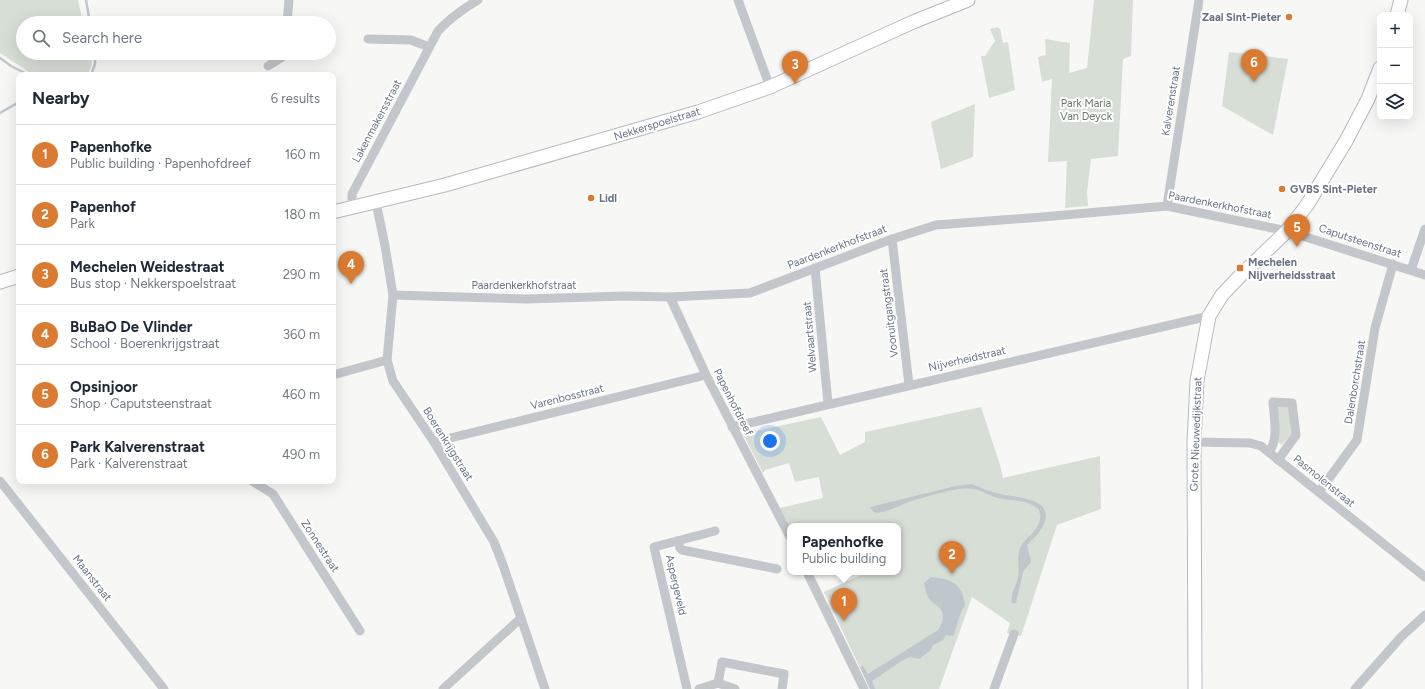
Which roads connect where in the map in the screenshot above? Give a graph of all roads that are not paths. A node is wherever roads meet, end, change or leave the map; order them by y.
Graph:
1 (289, 0) edge
2 (478, 0) edge
3 (738, 0) edge
4 (968, 0) edge
5 (1198, 0) edge
6 (1401, 0) edge
7 (1398, 12) edge
8 (288, 16) edge
9 (368, 39) dead end
10 (429, 48) junction
11 (278, 60) edge
12 (268, 66) dead end
13 (1377, 76) edge
14 (770, 87) junction
15 (376, 202) junction
16 (1167, 206) junction
17 (352, 207) junction
18 (336, 211) edge
19 (1425, 229) edge
20 (1287, 230) junction
21 (892, 239) junction
22 (1393, 264) junction
23 (815, 268) junction
24 (1411, 270) junction
25 (1425, 275) edge
26 (16, 277) edge
27 (0, 282) edge
28 (393, 295) junction
29 (670, 297) junction
30 (1208, 316) junction
31 (387, 360) junction
32 (336, 374) edge
33 (706, 375) junction
34 (909, 385) junction
35 (828, 403) junction
36 (732, 426) junction
37 (434, 442) junction
38 (1194, 442) junction
39 (1269, 452) junction
40 (1278, 460) junction
41 (0, 481) edge
42 (257, 484) edge
43 (1319, 492) junction
44 (715, 531) dead end
45 (787, 531) edge
46 (678, 541) junction
47 (777, 569) dead end
48 (808, 575) edge
49 (1425, 577) edge
50 (1425, 615) edge
51 (521, 618) junction
52 (360, 631) dead end
53 (1014, 634) dead end
54 (718, 683) junction
55 (164, 689) edge
56 (443, 689) edge
57 (545, 689) edge
58 (687, 689) edge
59 (699, 689) edge
60 (735, 689) edge
61 (782, 689) edge
62 (864, 689) edge
63 (994, 689) edge
64 (1195, 689) edge
65 (1355, 689) edge

1 - 8 street
2 - 10 street, Lakenmakersstraat
3 - 14 street
4 - 14 main road, Nekkerspoelstraat
5 - 16 street, Kalverenstraat
6 - 7 main road
9 - 10 street
10 - 17 street, Lakenmakersstraat
11 - 12 street
13 - 20 main road, Grote Nieuwedijkstraat
14 - 15 main road, Nekkerspoelstraat
15 - 17 main road, Nekkerspoelstraat
15 - 28 street, Boerenkrijgstraat
16 - 20 street, Paardenkerkhofstraat
16 - 21 street, Paardenkerkhofstraat
17 - 18 main road, Nekkerspoelstraat
19 - 24 street
20 - 22 street, Caputsteenstraat
20 - 30 main road, Grote Nieuwedijkstraat
21 - 23 street, Paardenkerkhofstraat
21 - 34 street, Vooruitgangstraat
22 - 24 street, Caputsteenstraat
22 - 43 street, Dalenborchstraat
23 - 29 street, Paardenkerkhofstraat
23 - 35 street, Welvaartstraat
24 - 25 street, Caputsteenstraat
26 - 27 main road
28 - 29 street, Paardenkerkhofstraat
28 - 31 street, Boerenkrijgstraat
29 - 33 street, Papenhofdreef
30 - 34 street, Nijverheidstraat
30 - 38 main road, Grote Nieuwedijkstraat
31 - 32 street
31 - 37 street, Boerenkrijgstraat
33 - 36 street, Papenhofdreef
33 - 37 street, Varenbosstraat
34 - 35 street, Nijverheidstraat
35 - 36 street, Nijverheidstraat
36 - 45 street, Papenhofdreef
37 - 51 street, Boerenkrijgstraat
38 - 39 street, Pasmolenstraat
38 - 64 main road, Grote Nieuwedijkstraat
39 - 40 street, Pasmolenstraat
39 - 40 street
40 - 43 street, Pasmolenstraat
41 - 55 street, Maanstraat
42 - 52 street, Zonnestraat
43 - 49 street, Pasmolenstraat
44 - 46 street, Aspergeveld
46 - 47 street
46 - 58 street, Aspergeveld
48 - 62 street
50 - 65 street
51 - 56 street
51 - 57 street, Boerenkrijgstraat
53 - 63 street
54 - 59 street
54 - 60 street
54 - 61 street

